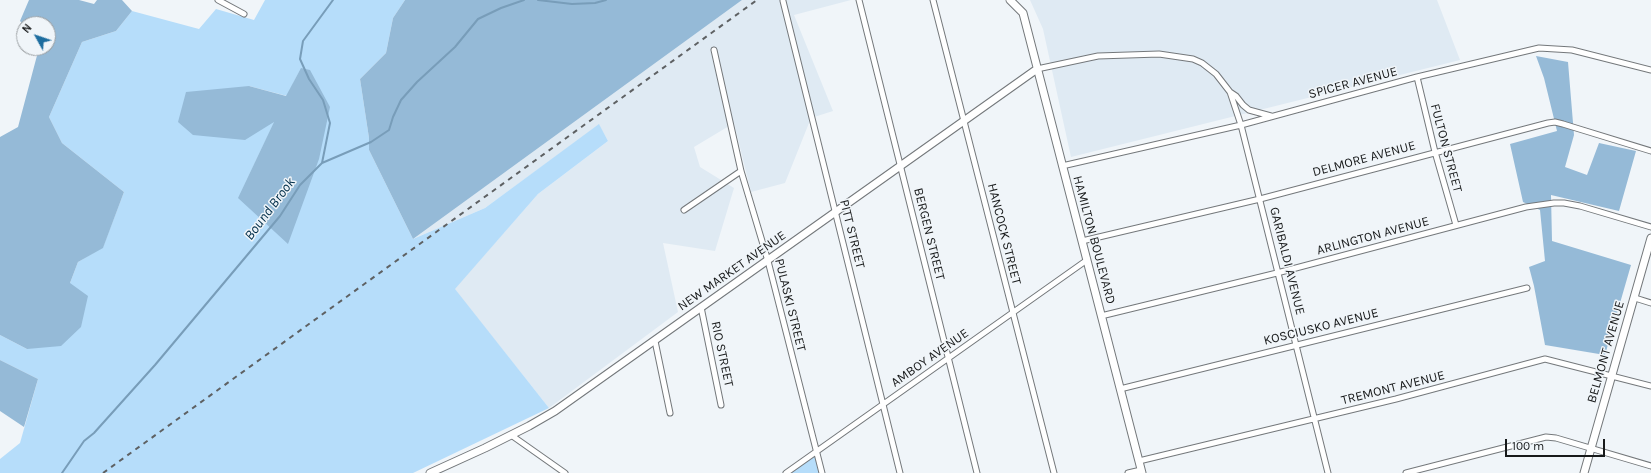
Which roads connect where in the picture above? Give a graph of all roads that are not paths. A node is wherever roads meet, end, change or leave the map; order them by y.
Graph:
1 (218, 0) edge
2 (859, 0) edge
3 (933, 0) edge
4 (1010, 0) edge
5 (783, 1) dead end
6 (244, 14) dead end
7 (714, 50) dead end
8 (1037, 69) junction
9 (1651, 70) edge
10 (1417, 77) junction
11 (1230, 92) junction
12 (1272, 116) junction
13 (964, 121) junction
14 (1241, 125) junction
15 (1651, 150) edge
16 (1435, 152) junction
17 (901, 166) junction
18 (1062, 166) junction
19 (742, 171) junction
20 (1260, 199) junction
21 (684, 210) dead end
22 (835, 212) junction
23 (1456, 225) junction
24 (1651, 227) edge
25 (1651, 238) edge
26 (1082, 241) junction
27 (1087, 260) junction
28 (768, 261) junction
29 (1277, 273) junction
30 (1527, 288) dead end
31 (1635, 298) junction
32 (1651, 303) edge
33 (701, 307) junction
34 (1013, 313) junction
35 (1101, 316) junction
36 (655, 341) junction
37 (1297, 344) junction
38 (949, 357) junction
39 (1611, 375) junction
40 (1651, 386) edge
41 (1120, 389) junction
42 (883, 404) junction
43 (721, 405) dead end
44 (670, 413) dead end
45 (1315, 419) junction
46 (511, 435) junction
47 (1591, 448) junction
48 (816, 451) junction
49 (1139, 461) junction
50 (1651, 466) edge
51 (1142, 471) edge
52 (432, 473) edge
53 (565, 473) edge
54 (786, 473) edge
55 (822, 473) edge
56 (900, 473) edge
57 (977, 473) edge
58 (1054, 473) edge
59 (1128, 473) edge
60 (1328, 473) edge
61 (1406, 473) edge
62 (1584, 473) edge

1 - 6 street
2 - 17 street, BERGEN STREET
3 - 13 street, HANCOCK STREET
4 - 8 main road, HAMILTON BOULEVARD
5 - 22 street, PITT STREET
7 - 19 street, PULASKI STREET
8 - 11 street
8 - 13 main road, NEW MARKET AVENUE
8 - 18 main road, HAMILTON BOULEVARD
9 - 10 street, SPICER AVENUE
10 - 12 street, SPICER AVENUE
10 - 16 street, FULTON STREET
11 - 12 street
11 - 14 street, GARIBALDI AVENUE
12 - 14 street, SPICER AVENUE
13 - 17 main road, NEW MARKET AVENUE
13 - 34 street, HANCOCK STREET
14 - 18 street, SPICER AVENUE
14 - 20 street, GARIBALDI AVENUE
15 - 16 street, DELMORE AVENUE
16 - 20 street, DELMORE AVENUE
16 - 23 street, FULTON STREET
17 - 22 main road, NEW MARKET AVENUE
17 - 38 street, BERGEN STREET
18 - 26 main road, HAMILTON BOULEVARD
19 - 21 street
19 - 28 street, PULASKI STREET
20 - 26 street, DELMORE AVENUE
20 - 29 street, GARIBALDI AVENUE
22 - 28 main road, NEW MARKET AVENUE
22 - 42 street, PITT STREET
23 - 24 street, ARLINGTON AVENUE
23 - 29 street, ARLINGTON AVENUE
25 - 31 main road, BELMONT AVENUE
26 - 27 main road, HAMILTON BOULEVARD
27 - 34 street, AMBOY AVENUE
27 - 35 main road, HAMILTON BOULEVARD
28 - 33 main road, NEW MARKET AVENUE
28 - 48 street, PULASKI STREET
29 - 35 street, ARLINGTON AVENUE
29 - 37 street, GARIBALDI AVENUE
30 - 37 street, KOSCIUSKO AVENUE
31 - 32 street
31 - 39 main road, BELMONT AVENUE
33 - 36 main road, NEW MARKET AVENUE
33 - 43 street, RIO STREET
34 - 38 street, AMBOY AVENUE
34 - 58 street, HANCOCK STREET
35 - 41 main road, HAMILTON BOULEVARD
36 - 44 street
36 - 46 main road, NEW MARKET AVENUE
37 - 41 street, KOSCIUSKO AVENUE
37 - 45 street, GARIBALDI AVENUE
38 - 42 street, AMBOY AVENUE
38 - 57 street, BERGEN STREET
39 - 40 street, TREMONT AVENUE
39 - 45 street, TREMONT AVENUE
39 - 47 main road, BELMONT AVENUE
41 - 49 main road, HAMILTON BOULEVARD
42 - 48 street, AMBOY AVENUE
42 - 56 street, PITT STREET
45 - 49 street, TREMONT AVENUE
45 - 60 street, GARIBALDI AVENUE
46 - 52 main road, NEW MARKET AVENUE
46 - 53 street
47 - 50 street
47 - 61 street
47 - 62 main road, BELMONT AVENUE
48 - 54 street, AMBOY AVENUE
48 - 55 street, PULASKI STREET
49 - 51 main road, HAMILTON BOULEVARD
51 - 59 street

